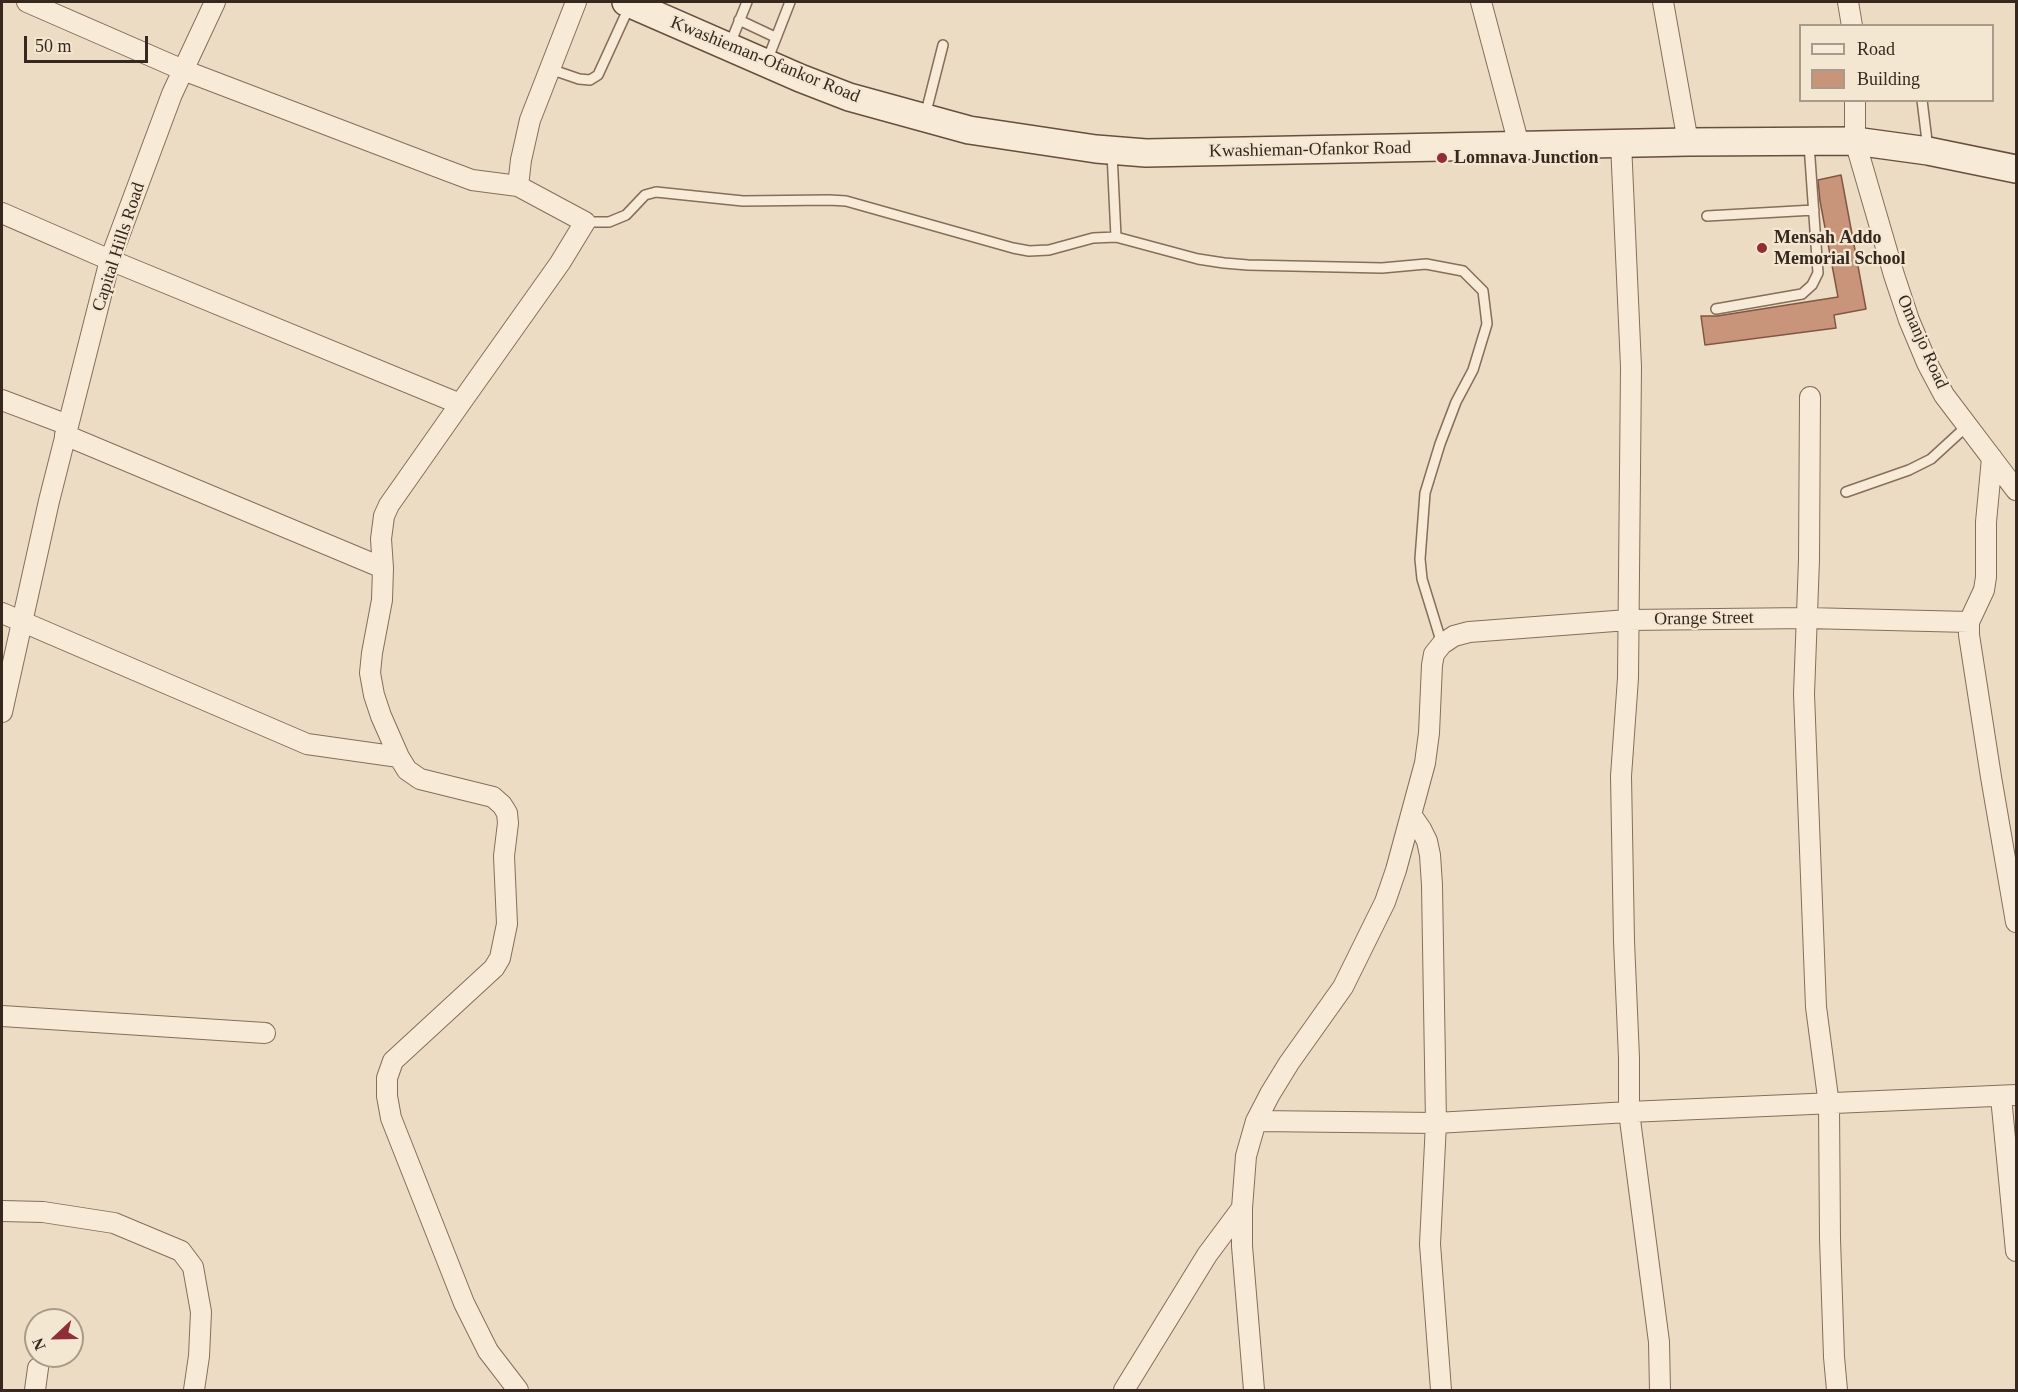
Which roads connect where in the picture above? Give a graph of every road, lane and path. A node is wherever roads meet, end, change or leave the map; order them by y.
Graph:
1 (27, 2) edge
2 (215, 2) edge
3 (576, 2) edge
4 (747, 2) edge
5 (790, 2) edge
6 (1481, 2) edge
7 (1663, 2) edge
8 (1848, 2) edge
9 (634, 3) edge
10 (740, 20) junction
11 (1852, 24) edge
12 (775, 37) junction
13 (943, 45) dead end
14 (729, 46) junction
15 (766, 63) junction
16 (550, 69) junction
17 (183, 70) junction
18 (1855, 102) edge
19 (1922, 102) edge
20 (925, 118) junction
21 (1855, 141) junction
22 (1688, 142) junction
23 (1809, 142) junction
24 (1621, 143) junction
25 (1519, 145) junction
26 (1112, 151) junction
27 (1928, 152) junction
28 (2016, 169) edge
29 (518, 186) junction
30 (1814, 210) junction
31 (2, 213) edge
32 (1707, 216) dead end
33 (585, 222) junction
34 (1116, 237) junction
35 (110, 260) junction
36 (1716, 309) dead end
37 (1810, 397) dead end
38 (2, 400) edge
39 (460, 404) junction
40 (1967, 426) junction
41 (66, 430) junction
42 (1992, 458) junction
43 (2016, 490) edge
44 (1846, 492) dead end
45 (383, 568) junction
46 (2, 613) edge
47 (1807, 618) junction
48 (1628, 620) junction
49 (22, 621) junction
50 (1969, 622) junction
51 (1442, 644) junction
52 (2, 712) edge
53 (399, 757) junction
54 (1412, 816) junction
55 (2016, 922) edge
56 (2, 1016) edge
57 (265, 1033) dead end
58 (2009, 1096) edge
59 (1829, 1105) junction
60 (1629, 1112) junction
61 (1256, 1122) junction
62 (1436, 1123) junction
63 (1242, 1208) junction
64 (2, 1211) edge
65 (2016, 1251) edge
66 (38, 1368) dead end
67 (35, 1390) edge
68 (194, 1390) edge
69 (518, 1390) edge
70 (1124, 1390) edge
71 (1254, 1390) edge
72 (1441, 1390) edge
73 (1660, 1390) edge
74 (1837, 1390) edge

1 - 17 street
2 - 17 street, Capital Hills Road
3 - 16 street
4 - 10 lane
5 - 12 lane
6 - 25 street
7 - 22 street
8 - 11 street
9 - 14 main road, Kwashieman-Ofankor Road
9 - 16 lane
10 - 12 lane
10 - 14 lane
12 - 15 lane
13 - 20 lane
14 - 15 main road, Kwashieman-Ofankor Road
15 - 20 main road, Kwashieman-Ofankor Road
16 - 29 street
17 - 29 street
17 - 35 street, Capital Hills Road
18 - 21 street, Omanjo Road
19 - 27 lane
20 - 26 main road, Kwashieman-Ofankor Road
21 - 23 main road, Kwashieman-Ofankor Road
21 - 27 main road, Kwashieman-Ofankor Road
21 - 40 street, Omanjo Road
22 - 23 main road, Kwashieman-Ofankor Road
22 - 24 main road, Kwashieman-Ofankor Road
23 - 30 lane
24 - 25 main road, Kwashieman-Ofankor Road
24 - 48 street
25 - 26 main road, Kwashieman-Ofankor Road
26 - 34 lane
27 - 28 main road, Kwashieman-Ofankor Road
29 - 33 street
30 - 32 lane
30 - 36 lane
31 - 35 street
33 - 34 lane
33 - 39 street
34 - 51 lane
35 - 39 street
35 - 41 street, Capital Hills Road
37 - 47 street
38 - 41 street
39 - 45 street
40 - 42 street, Omanjo Road
40 - 44 lane
41 - 45 street
41 - 49 street, Capital Hills Road
42 - 43 street, Omanjo Road
42 - 50 street
45 - 53 street
46 - 49 street
47 - 48 street, Orange Street
47 - 50 street, Orange Street
47 - 59 street
48 - 51 street, Orange Street
48 - 60 street
49 - 52 street, Capital Hills Road
49 - 53 street
50 - 55 street
51 - 54 street
53 - 69 street
54 - 61 street
54 - 62 street
56 - 57 street
58 - 59 street
58 - 65 street
59 - 60 street
59 - 74 street
60 - 62 street
60 - 73 street
61 - 62 street
61 - 63 street
62 - 72 street
63 - 70 street
63 - 71 street
64 - 68 street
66 - 67 street

